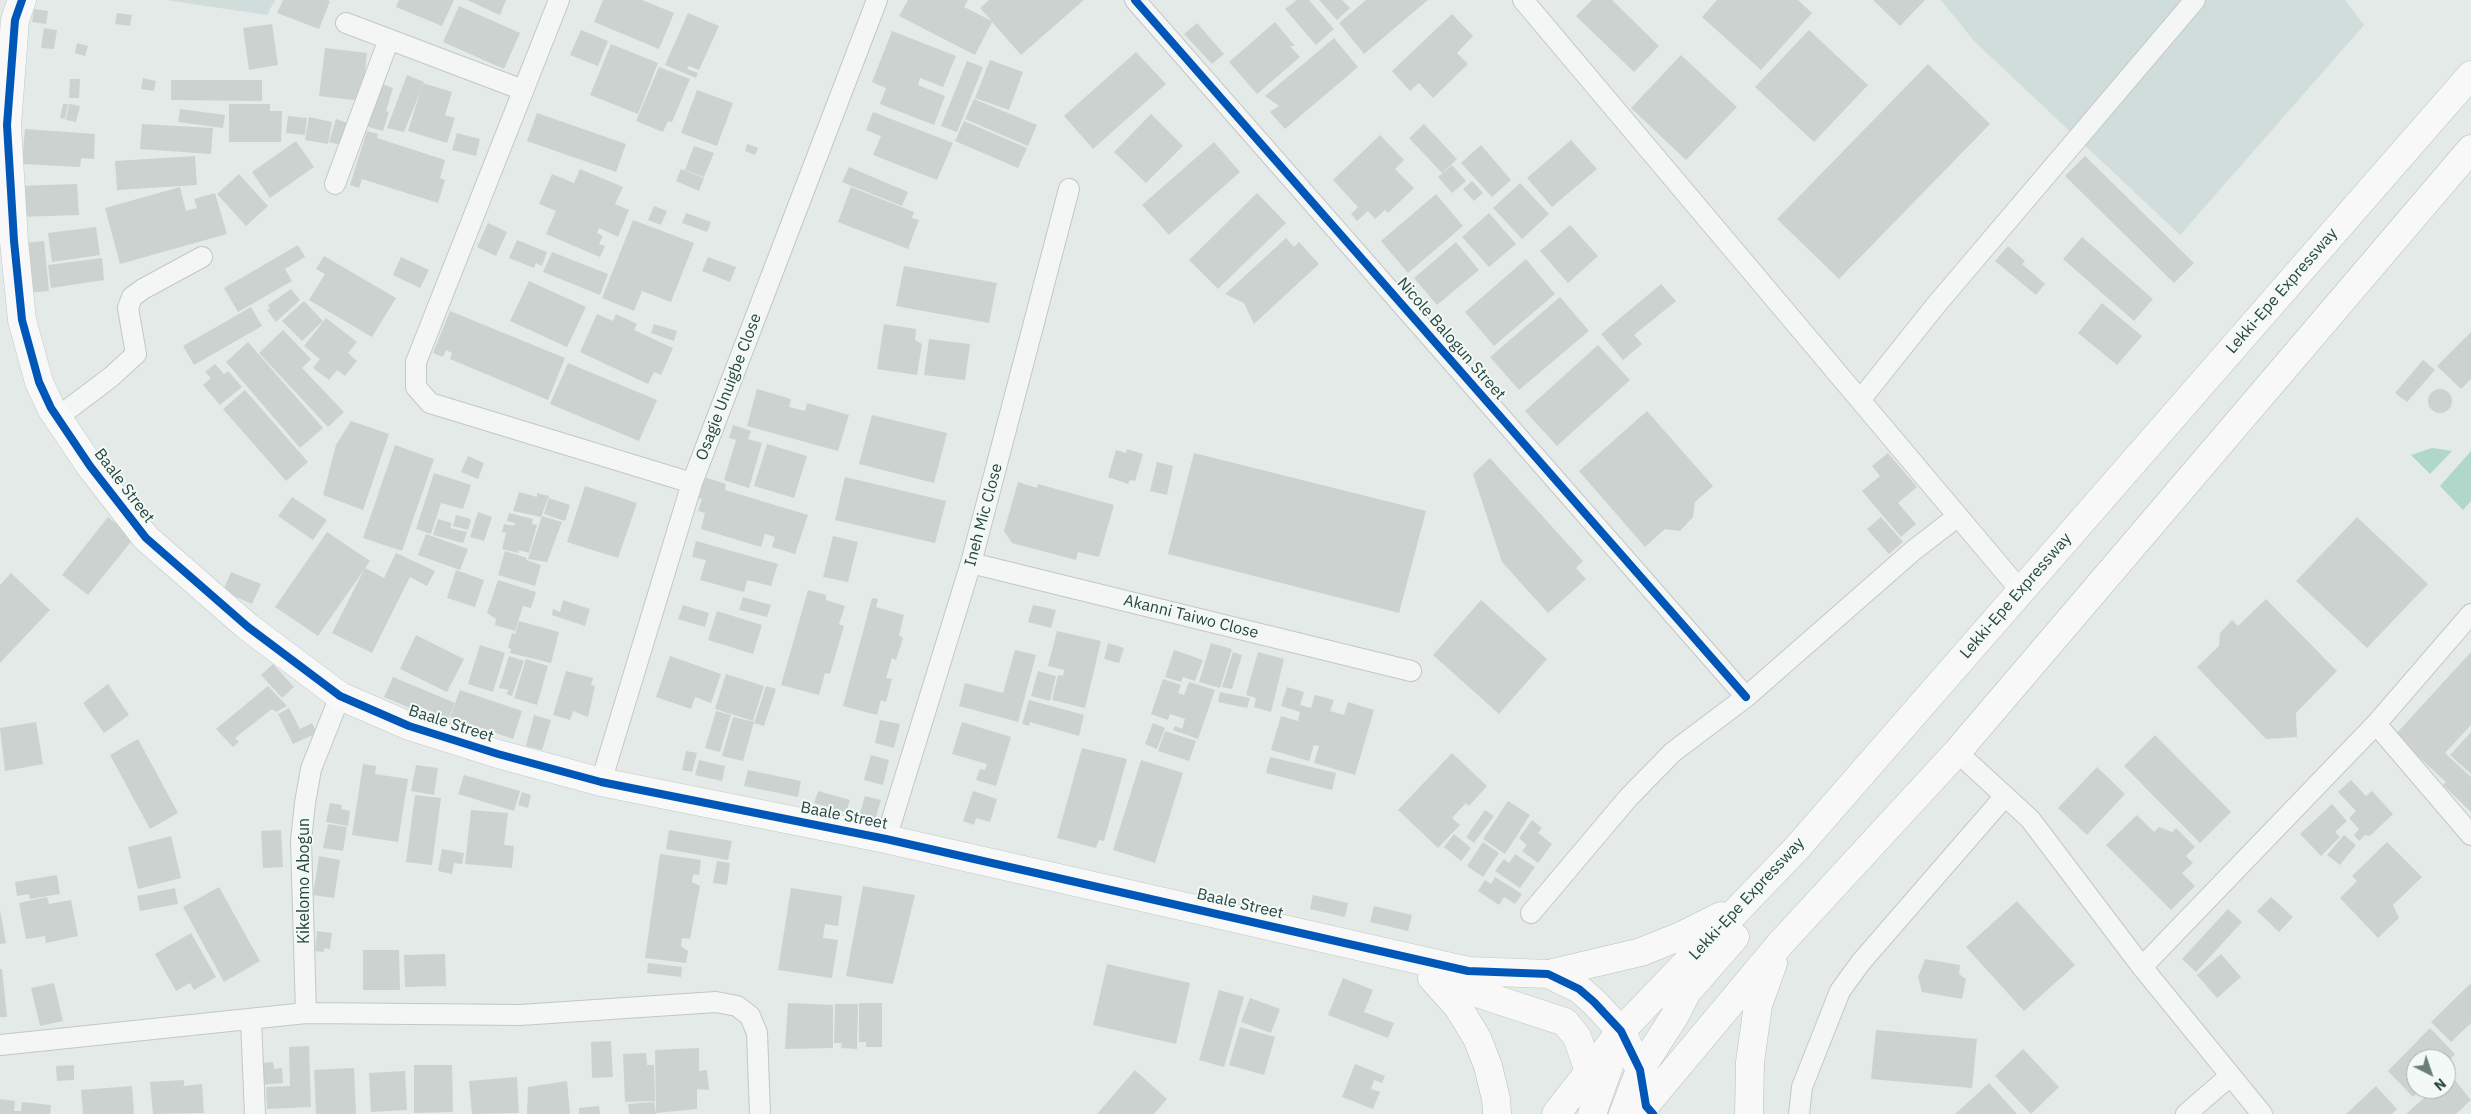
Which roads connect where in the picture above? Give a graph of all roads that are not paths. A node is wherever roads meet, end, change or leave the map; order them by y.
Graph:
1 (22, 0) edge
2 (559, 0) edge
3 (877, 0) edge
4 (1135, 0) edge
5 (1523, 0) edge
6 (2195, 0) edge
7 (1543, 8) edge
8 (346, 22) dead end
9 (389, 39) junction
10 (2471, 75) edge
11 (523, 90) junction
12 (2471, 149) edge
13 (335, 184) dead end
14 (1069, 189) dead end
15 (202, 257) dead end
16 (1861, 399) junction
17 (58, 417) junction
18 (692, 483) junction
19 (1958, 516) junction
20 (972, 563) junction
21 (2020, 591) junction
22 (2470, 617) edge
23 (1411, 671) dead end
24 (340, 696) junction
25 (1746, 697) junction
26 (2376, 724) junction
27 (1888, 743) junction
28 (1957, 752) junction
29 (601, 782) junction
30 (2005, 796) junction
31 (2471, 835) edge
32 (886, 838) junction
33 (1796, 848) junction
34 (1531, 913) dead end
35 (1780, 944) junction
36 (1365, 946) junction
37 (2142, 967) junction
38 (1548, 974) junction
39 (1432, 978) junction
40 (306, 1013) junction
41 (251, 1020) junction
42 (1621, 1031) junction
43 (0, 1045) edge
44 (1590, 1070) junction
45 (1640, 1070) junction
46 (2230, 1076) junction
47 (1598, 1109) edge
48 (1640, 1112) edge
49 (255, 1114) edge
50 (760, 1114) edge
51 (1497, 1114) edge
52 (1556, 1114) edge
53 (1749, 1114) edge
54 (1799, 1114) edge
55 (2186, 1114) edge
56 (2262, 1114) edge

1 - 17 main road, Baale Street
2 - 11 street
3 - 18 street, Osagie Unuigbe Close
4 - 25 street, Nicole Balogun Street
5 - 7 street
6 - 16 street
7 - 16 street
8 - 9 street
9 - 11 street
9 - 13 street
10 - 21 main road, Lekki-Epe Expressway
11 - 18 street
12 - 28 main road
14 - 20 street, Ineh Mic Close
15 - 17 street
16 - 19 street
17 - 24 main road, Baale Street
18 - 29 street, Osagie Unuigbe Close
19 - 21 street
19 - 25 street
20 - 23 street, Akanni Taiwo Close
20 - 32 street, Ineh Mic Close
21 - 27 main road, Lekki-Epe Expressway
22 - 26 street
24 - 29 main road, Baale Street
24 - 40 street, Kikelomo Abogun
25 - 34 street
26 - 31 street
26 - 37 street
27 - 33 main road, Lekki-Epe Expressway
27 - 45 main road
28 - 30 street
28 - 35 main road
29 - 32 main road, Baale Street
30 - 37 street
30 - 54 street
32 - 36 main road, Baale Street
33 - 38 main road
33 - 42 main road, Lekki-Epe Expressway
35 - 48 main road
35 - 53 main road
36 - 38 main road
36 - 39 main road
37 - 46 street
38 - 42 main road
39 - 44 main road
39 - 51 main road
40 - 41 street
40 - 50 street
41 - 43 street
41 - 49 street
42 - 44 main road, Lekki-Epe Expressway
42 - 45 main road
42 - 47 main road
44 - 47 main road
44 - 52 main road, Lekki-Epe Expressway
45 - 48 main road
46 - 55 street
46 - 56 street

